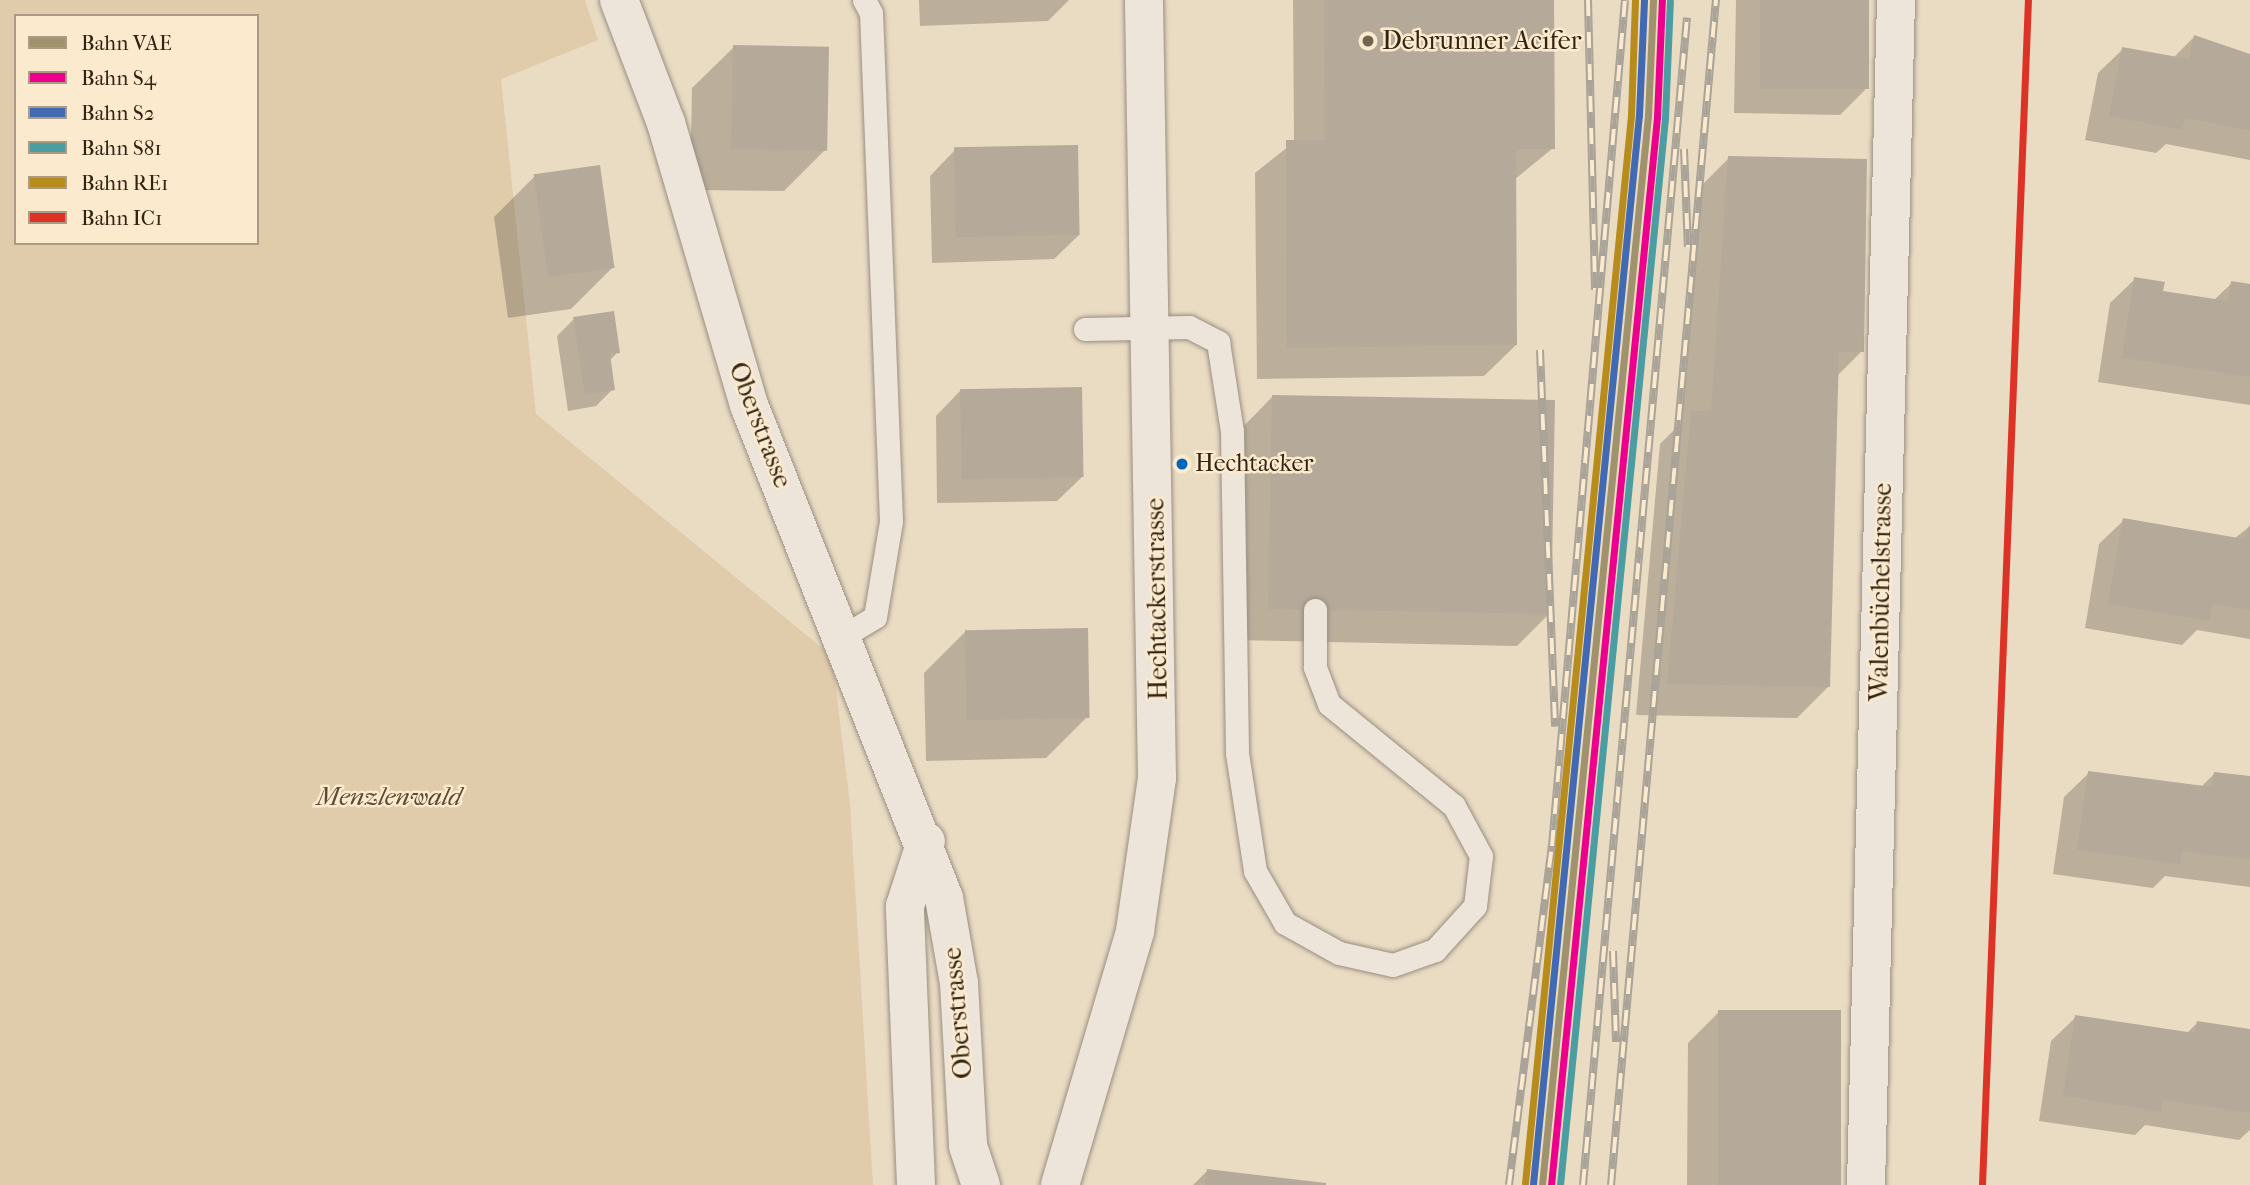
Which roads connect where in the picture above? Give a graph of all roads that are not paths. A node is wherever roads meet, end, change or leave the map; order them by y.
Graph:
1 (620, 0) edge
2 (864, 0) edge
3 (1144, 0) edge
4 (1896, 0) edge
5 (1153, 328) junction
6 (1085, 329) dead end
7 (1315, 610) dead end
8 (845, 635) junction
9 (926, 841) junction
10 (916, 1185) edge
11 (981, 1185) edge
12 (1060, 1185) edge
13 (1866, 1185) edge

1 - 8 street, Oberstrasse
2 - 8 lane
3 - 5 street, Hechtackerstrasse
4 - 13 street, Walenbüchelstrasse
5 - 6 lane
5 - 7 lane
5 - 12 street, Hechtackerstrasse
8 - 9 street, Oberstrasse
9 - 10 street, Oberstrasse
9 - 11 street, Oberstrasse

